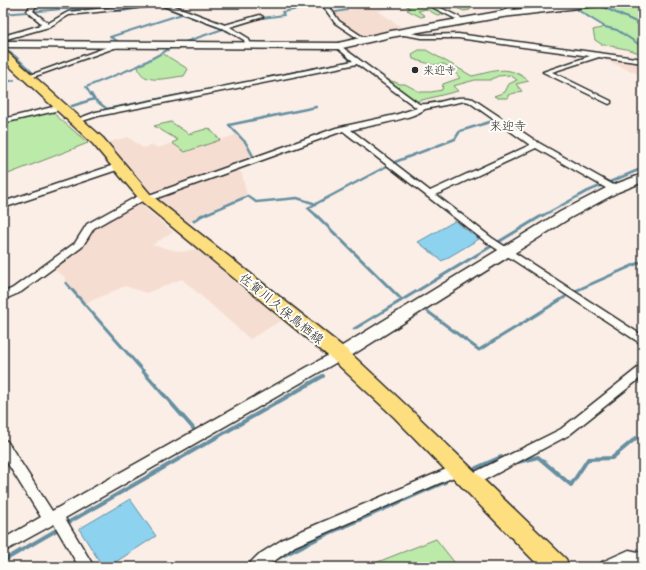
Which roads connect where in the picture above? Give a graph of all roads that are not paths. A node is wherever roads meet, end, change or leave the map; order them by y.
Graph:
1 (35, 3) edge
2 (163, 3) edge
3 (324, 3) edge
4 (427, 3) edge
5 (511, 3) edge
6 (603, 3) edge
7 (103, 7) edge
8 (503, 14) junction
9 (260, 17) dead end
10 (464, 21) junction
11 (40, 27) junction
12 (224, 27) junction
13 (400, 33) junction
14 (3, 38) edge
15 (364, 40) junction
16 (3, 44) edge
17 (118, 45) junction
18 (250, 46) junction
19 (338, 46) junction
20 (3, 54) edge
21 (600, 55) junction
22 (643, 61) edge
23 (357, 62) junction
24 (28, 77) junction
25 (609, 102) dead end
26 (61, 107) junction
27 (422, 108) junction
28 (3, 121) edge
29 (76, 121) junction
30 (345, 129) junction
31 (536, 144) junction
32 (120, 166) junction
33 (643, 178) edge
34 (607, 185) junction
35 (430, 194) junction
36 (146, 198) junction
37 (3, 205) edge
38 (503, 249) junction
39 (3, 296) edge
40 (643, 341) edge
41 (340, 355) junction
42 (643, 370) edge
43 (3, 445) edge
44 (464, 475) junction
45 (53, 518) junction
46 (3, 546) edge
47 (643, 560) edge
48 (88, 567) edge
49 (256, 567) edge
50 (557, 567) edge
51 (607, 567) edge

1 - 11 street
2 - 7 street
2 - 12 street
3 - 15 street
4 - 10 street
5 - 8 street
6 - 8 street
7 - 11 street
8 - 10 street
9 - 12 street
10 - 13 street
11 - 14 street
12 - 18 street
13 - 15 street
13 - 21 street
15 - 19 street
16 - 17 street
17 - 18 street
17 - 24 street
18 - 19 street
19 - 23 street
20 - 24 main road, 佐賀川久保鳥栖線
21 - 22 street
21 - 25 street
23 - 27 street
23 - 29 street
24 - 26 main road, 佐賀川久保鳥栖線
26 - 28 street
26 - 29 main road, 佐賀川久保鳥栖線
27 - 30 street
27 - 31 street
29 - 32 main road, 佐賀川久保鳥栖線
30 - 35 street
30 - 36 street
31 - 34 street
31 - 35 street
32 - 36 main road, 佐賀川久保鳥栖線
32 - 37 street
33 - 34 street
34 - 38 street
35 - 38 street
36 - 39 street
36 - 41 main road, 佐賀川久保鳥栖線
38 - 40 street
38 - 41 street
41 - 44 main road, 佐賀川久保鳥栖線
41 - 45 street
42 - 44 street
43 - 45 street
44 - 49 street
44 - 50 main road, 佐賀川久保鳥栖線
45 - 46 street
45 - 48 street
47 - 51 street

